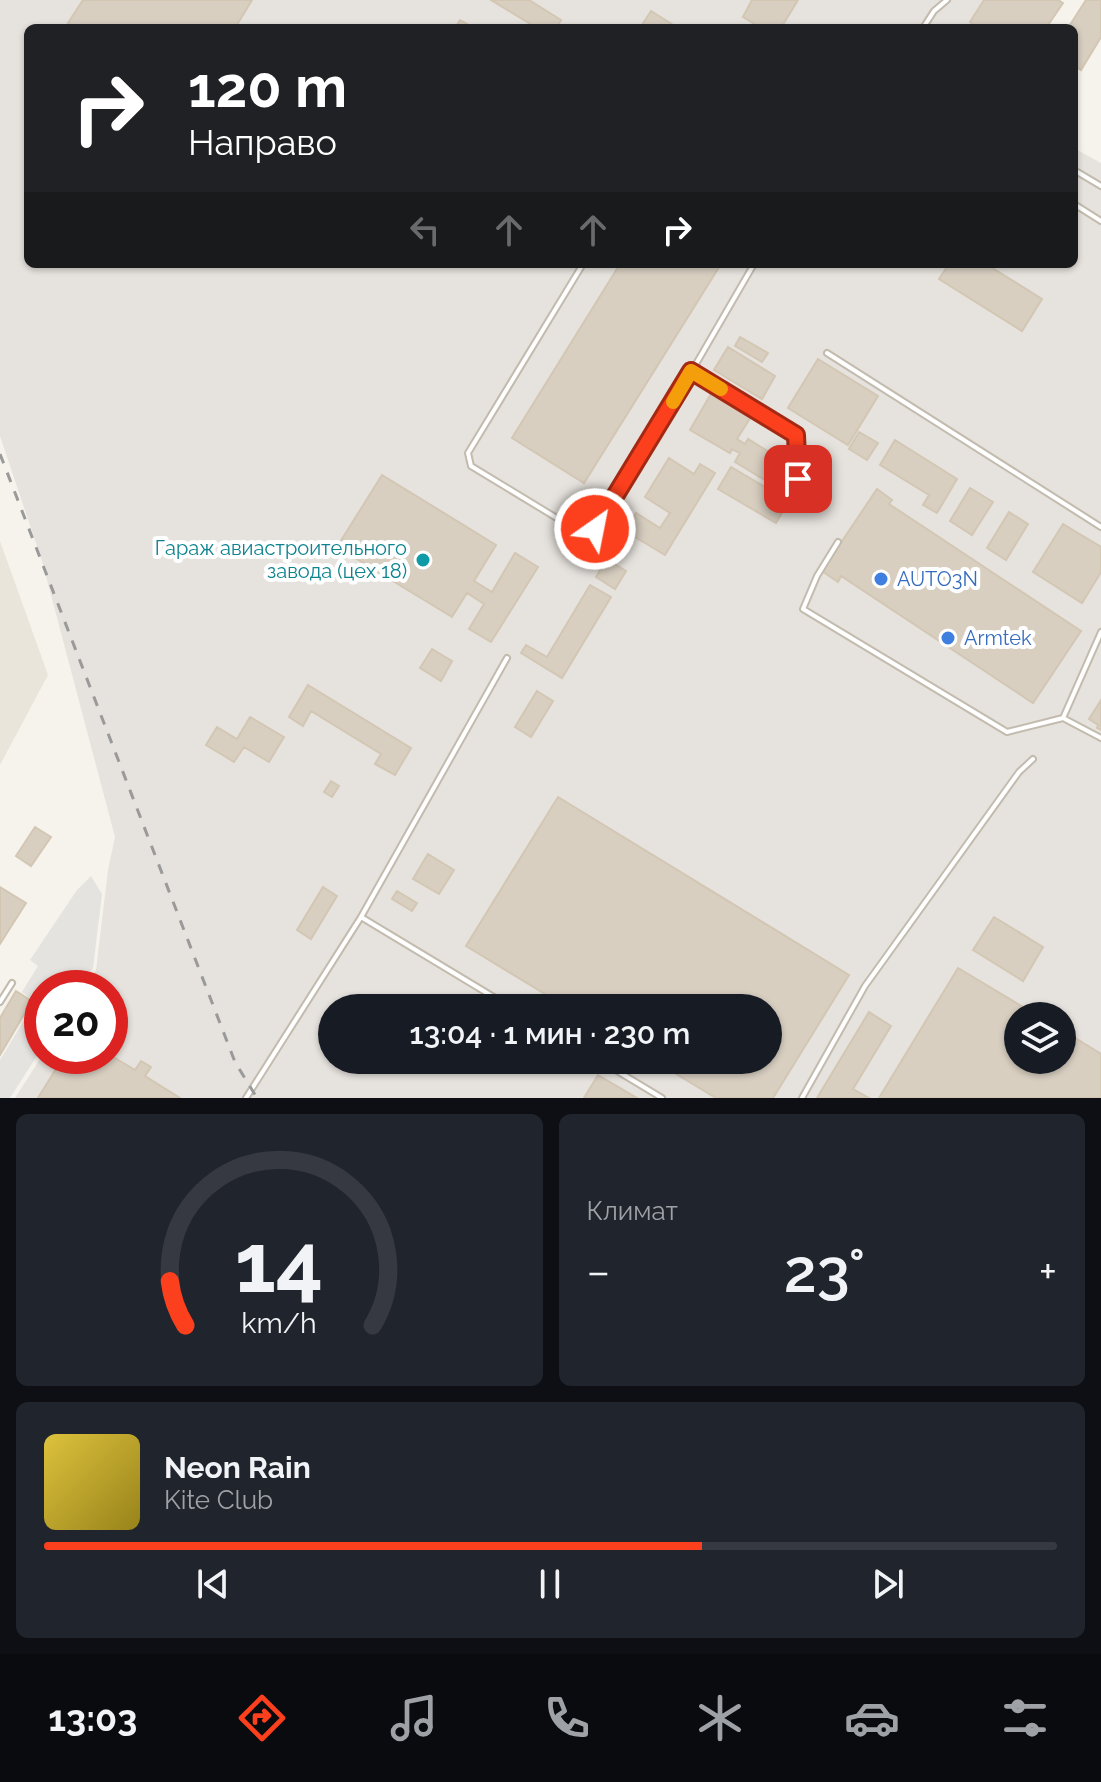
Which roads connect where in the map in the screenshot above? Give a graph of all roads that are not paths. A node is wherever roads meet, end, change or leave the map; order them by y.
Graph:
1 (947, 0) edge
2 (926, 24) edge
3 (1078, 172) edge
4 (1101, 186) edge
5 (1078, 207) edge
6 (1101, 221) edge
7 (581, 268) edge
8 (752, 268) edge
9 (827, 353) dead end
10 (691, 371) junction
11 (799, 501) dead end
12 (1101, 527) edge
13 (838, 542) dead end
14 (1101, 632) edge
15 (507, 658) dead end
16 (1063, 718) junction
17 (1101, 738) edge
18 (1033, 759) dead end
19 (361, 917) junction
20 (12, 983) dead end
21 (489, 994) edge
22 (0, 1002) edge
23 (622, 1074) edge
24 (246, 1098) edge
25 (662, 1098) edge
26 (802, 1098) edge

1 - 2 lane
3 - 4 lane
5 - 6 lane
7 - 10 lane
8 - 10 lane
9 - 12 lane
10 - 11 lane
13 - 16 lane
14 - 16 lane
15 - 19 lane
16 - 17 lane
18 - 26 lane
19 - 21 lane
19 - 24 lane
20 - 22 lane
23 - 25 lane

